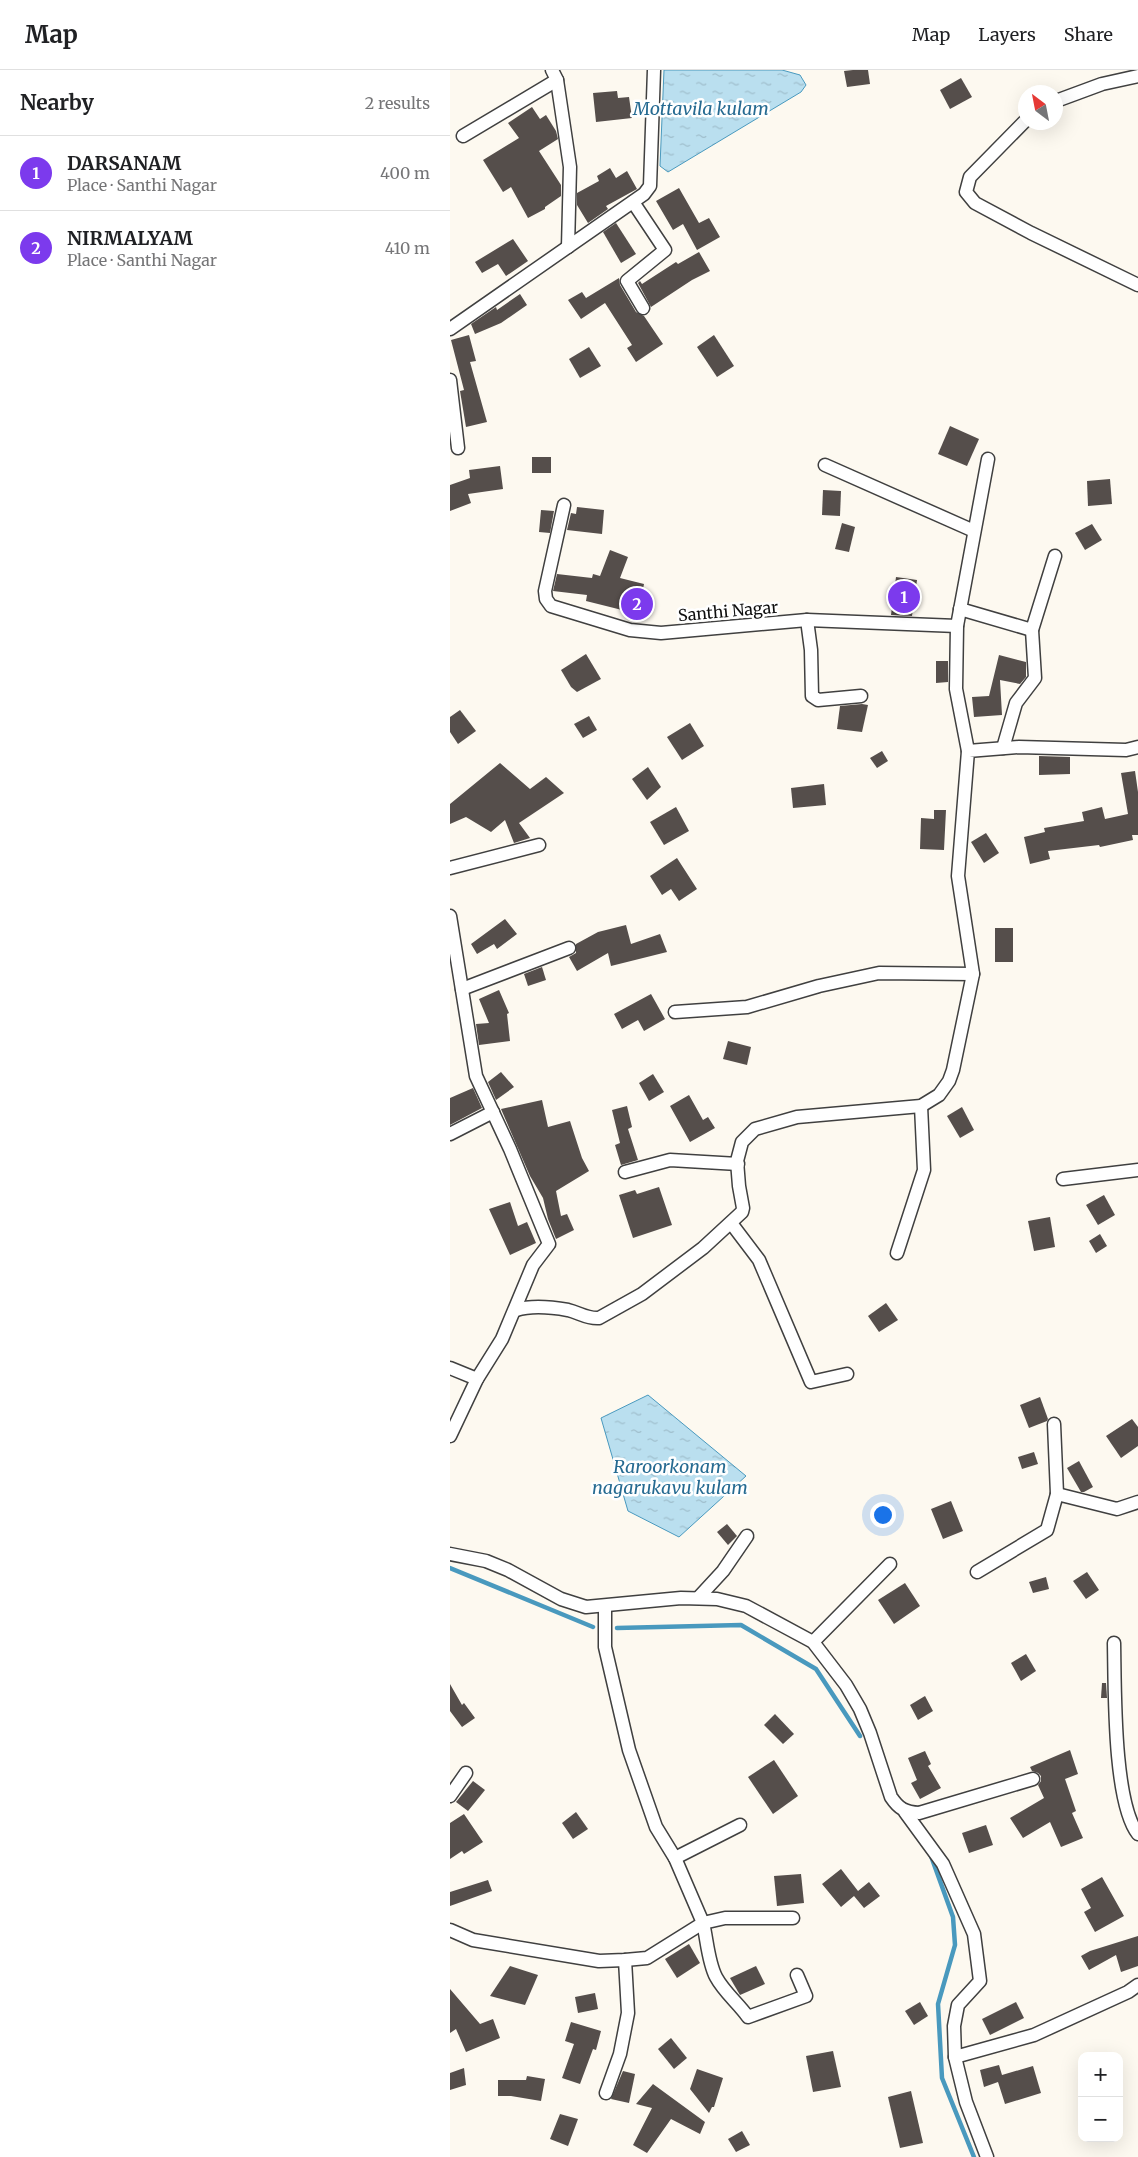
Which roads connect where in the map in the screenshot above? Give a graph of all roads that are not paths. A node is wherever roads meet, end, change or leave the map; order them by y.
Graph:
1 (654, 70) edge
2 (554, 75) edge
3 (1138, 76) edge
4 (1063, 98) edge
5 (1018, 128) edge
6 (463, 136) dead end
7 (633, 202) junction
8 (568, 247) junction
9 (1138, 285) edge
10 (643, 308) dead end
11 (450, 329) edge
12 (450, 380) edge
13 (458, 448) dead end
14 (988, 459) dead end
15 (825, 465) dead end
16 (564, 505) dead end
17 (974, 531) junction
18 (1054, 556) dead end
19 (960, 609) junction
20 (807, 620) junction
21 (957, 626) junction
22 (1032, 630) junction
23 (861, 696) dead end
24 (1138, 747) edge
25 (1003, 748) junction
26 (968, 751) junction
27 (539, 845) dead end
28 (450, 868) edge
29 (450, 916) edge
30 (569, 948) dead end
31 (973, 974) junction
32 (462, 989) junction
33 (675, 1012) dead end
34 (921, 1106) junction
35 (493, 1112) junction
36 (450, 1134) edge
37 (738, 1164) junction
38 (1138, 1170) edge
39 (625, 1172) dead end
40 (1063, 1179) dead end
41 (731, 1223) junction
42 (897, 1253) dead end
43 (516, 1310) junction
44 (450, 1368) edge
45 (847, 1374) dead end
46 (478, 1379) junction
47 (1054, 1424) dead end
48 (450, 1436) edge
49 (1057, 1494) junction
50 (1138, 1502) edge
51 (747, 1536) dead end
52 (450, 1554) edge
53 (890, 1564) dead end
54 (977, 1572) dead end
55 (699, 1597) junction
56 (605, 1606) junction
57 (813, 1642) junction
58 (1114, 1643) dead end
59 (466, 1773) dead end
60 (1033, 1778) dead end
61 (450, 1796) edge
62 (906, 1812) junction
63 (740, 1825) dead end
64 (1138, 1834) edge
65 (675, 1858) junction
66 (793, 1918) dead end
67 (704, 1923) junction
68 (450, 1931) edge
69 (625, 1960) junction
70 (797, 1975) dead end
71 (1138, 1985) edge
72 (955, 2057) junction
73 (606, 2093) dead end
74 (987, 2157) edge

1 - 7 street
2 - 6 street
2 - 8 street
3 - 4 street
5 - 9 street
7 - 8 street
7 - 10 street
8 - 11 street
12 - 13 street
14 - 17 street
15 - 17 street
16 - 20 street, Santhi Nagar
17 - 19 street
18 - 22 street
19 - 21 street
19 - 22 street
20 - 21 street, Santhi Nagar
20 - 23 street
21 - 26 street
22 - 25 street
24 - 25 street
25 - 26 street
26 - 31 street
27 - 28 street
29 - 32 street
30 - 32 street
31 - 33 street
31 - 34 street
32 - 35 street
34 - 37 street
34 - 42 street
35 - 36 street
35 - 43 street
37 - 39 street
37 - 41 street
38 - 40 street
41 - 43 street
41 - 45 street
43 - 46 street
44 - 46 street
46 - 48 street
47 - 49 street
49 - 50 street
49 - 54 street
51 - 55 street
52 - 56 street
53 - 57 street
55 - 56 street
55 - 57 street
56 - 65 street
57 - 62 street
58 - 64 street
59 - 61 street
60 - 62 street
62 - 72 street
63 - 65 street
65 - 67 street
66 - 67 street
67 - 69 street
67 - 70 street
68 - 69 street
69 - 73 street
71 - 72 street
72 - 74 street

